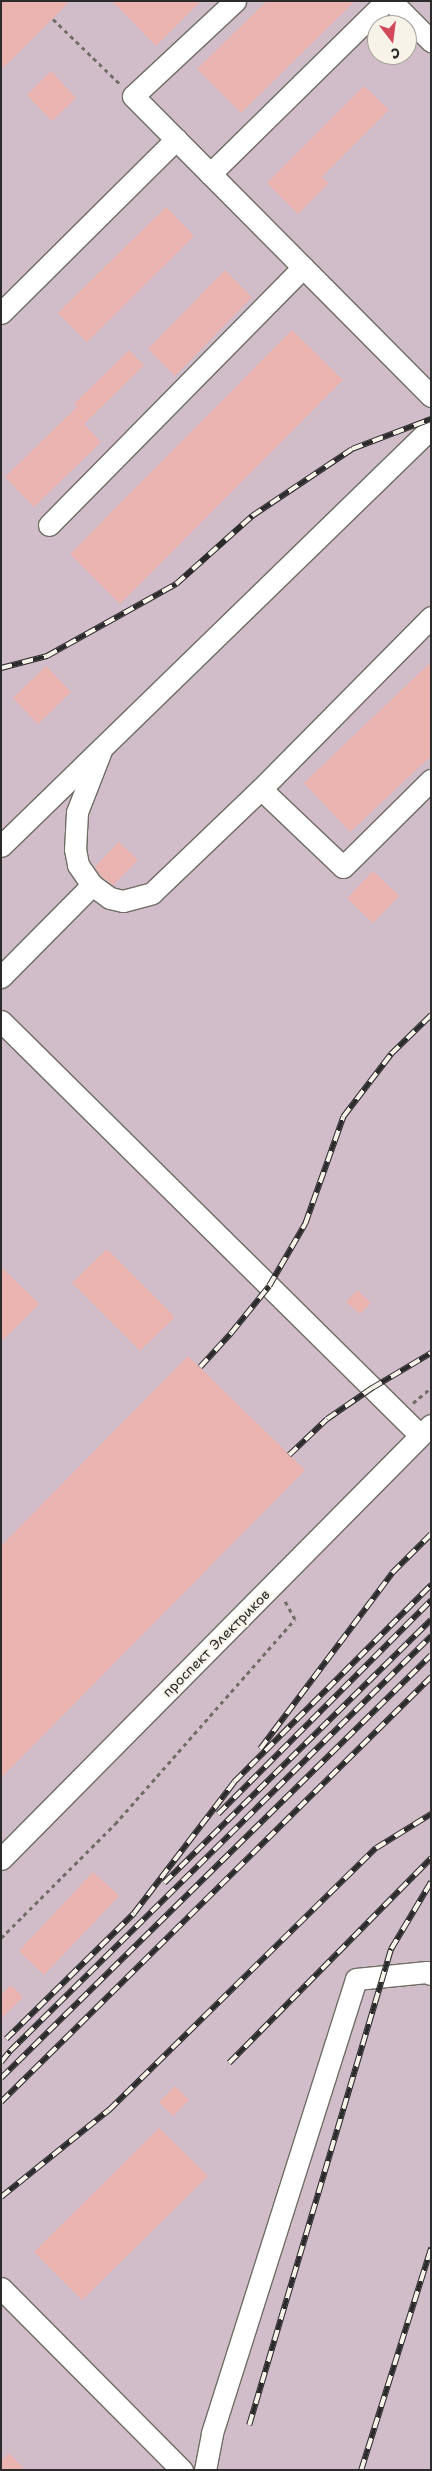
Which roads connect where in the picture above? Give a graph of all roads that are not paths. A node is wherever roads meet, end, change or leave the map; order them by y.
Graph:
1 (235, 1) edge
2 (386, 1) edge
3 (391, 1) edge
4 (431, 41) edge
5 (176, 139) junction
6 (210, 174) junction
7 (303, 267) junction
8 (1, 313) edge
9 (431, 396) edge
10 (431, 428) edge
11 (49, 525) dead end
12 (431, 617) edge
13 (102, 748) junction
14 (431, 780) edge
15 (261, 789) junction
16 (1, 846) edge
17 (92, 886) junction
18 (1, 977) edge
19 (1, 1021) edge
20 (425, 1430) edge
21 (1, 1859) edge
22 (431, 1974) edge
23 (1, 2288) edge
24 (182, 2470) edge
25 (205, 2470) edge

1 - 5 street
2 - 6 street
3 - 4 street
5 - 6 street
5 - 8 street
6 - 7 street
7 - 9 street
7 - 11 street
10 - 13 street
12 - 15 street
13 - 16 street
13 - 17 street
14 - 15 street
15 - 17 street
17 - 18 street
19 - 20 street
20 - 21 street, проспект Электриков
22 - 25 street
23 - 24 street

